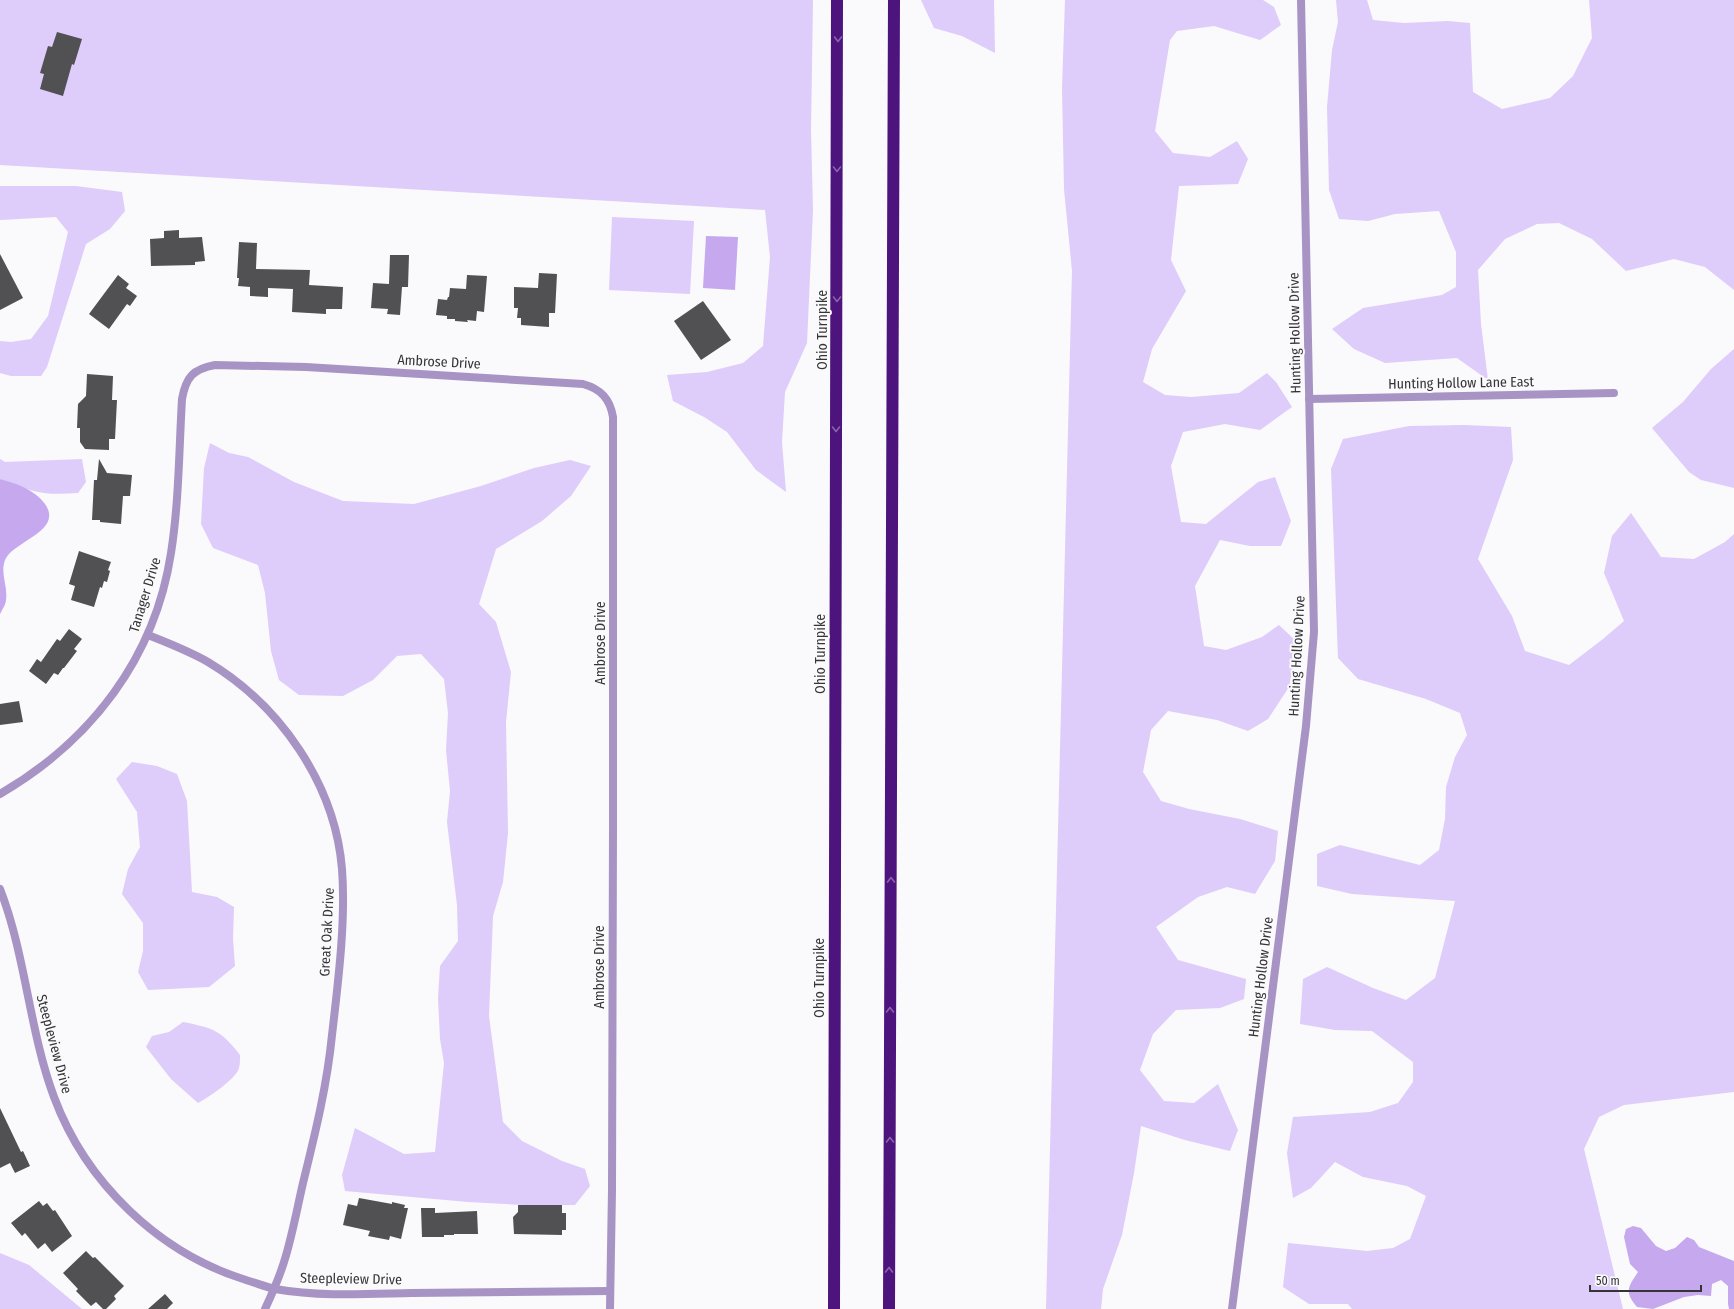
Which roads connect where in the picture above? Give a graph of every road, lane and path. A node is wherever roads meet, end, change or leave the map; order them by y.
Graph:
1 (837, 0) edge
2 (894, 0) edge
3 (1301, 0) edge
4 (195, 372) joint
5 (1614, 393) dead end
6 (1309, 399) junction
7 (148, 635) junction
8 (0, 794) edge
9 (0, 890) edge
10 (274, 1288) junction
11 (610, 1291) junction
12 (265, 1309) edge
13 (610, 1309) edge
14 (834, 1309) edge
15 (889, 1309) edge
16 (1232, 1309) edge

1 -> 14 highway, Ohio Turnpike
15 -> 2 highway
3 - 6 street, Hunting Hollow Drive
4 - 7 street, Tanager Drive
4 - 11 street, Ambrose Drive
5 - 6 street, Hunting Hollow Lane East
6 - 16 street, Hunting Hollow Drive
7 - 8 street, Tanager Drive
7 - 10 street, Great Oak Drive
9 - 10 street, Steepleview Drive
10 - 11 street, Steepleview Drive
10 - 12 street, Great Oak Drive
11 - 13 street, Ambrose Drive

